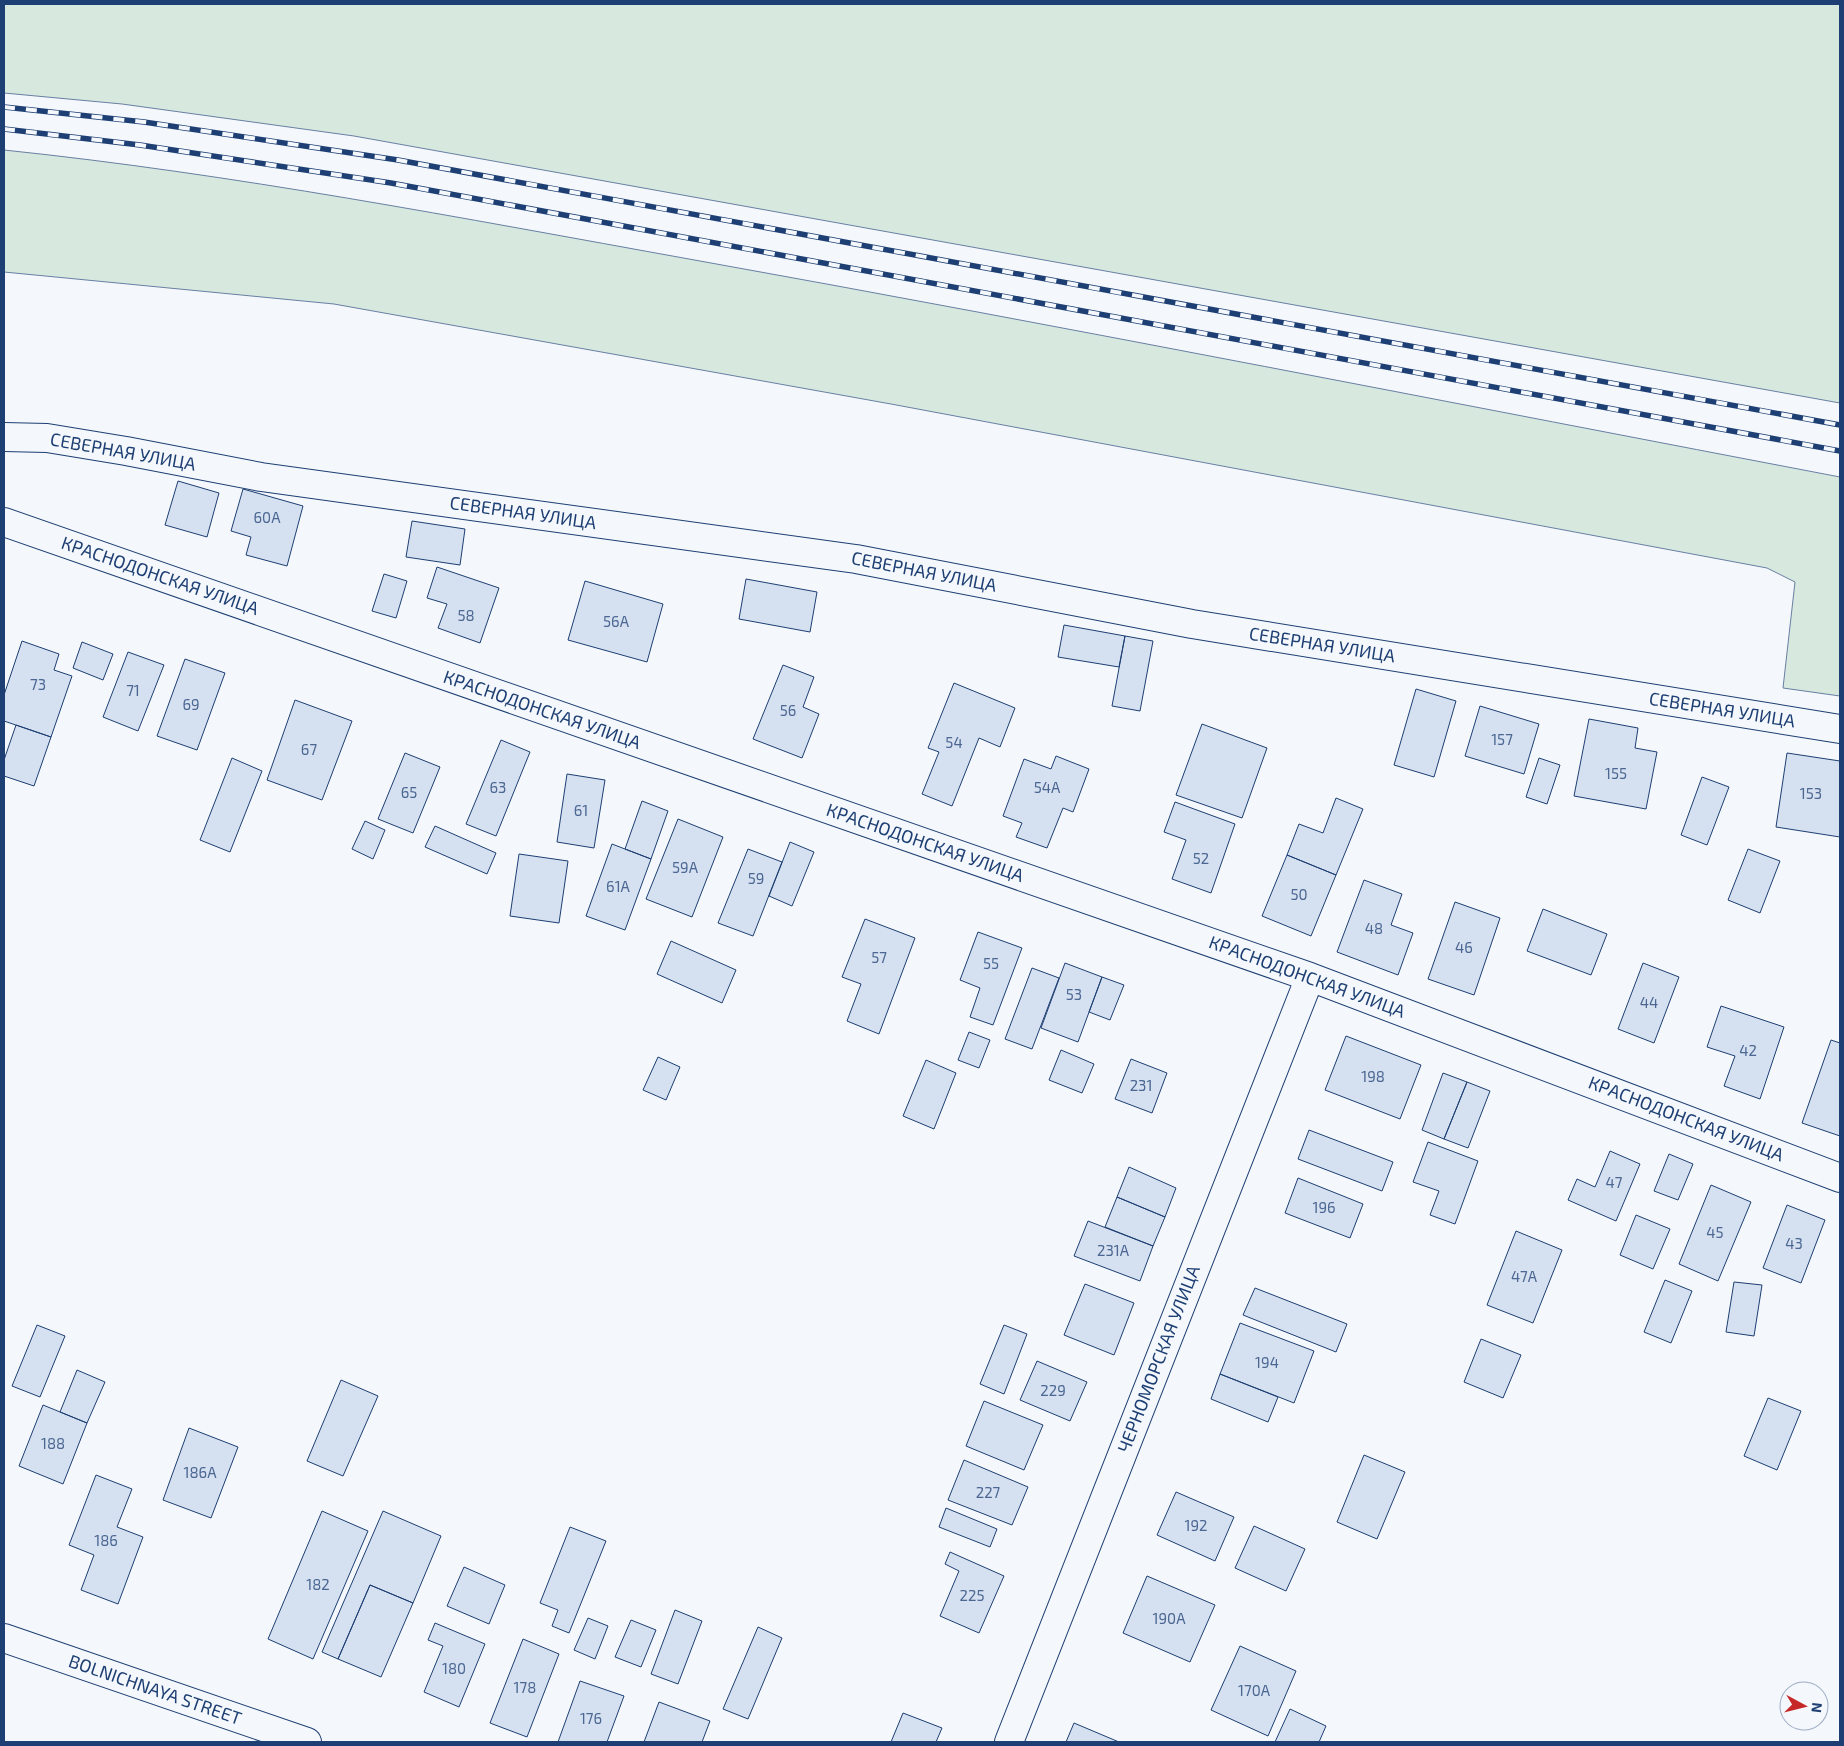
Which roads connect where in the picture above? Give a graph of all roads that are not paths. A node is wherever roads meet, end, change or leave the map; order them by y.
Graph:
1 (4, 437) edge
2 (4, 522) edge
3 (1840, 729) edge
4 (1310, 977) junction
5 (1840, 1178) edge
6 (4, 1638) edge
7 (307, 1742) edge
8 (1009, 1742) edge

1 - 3 street, СЕВЕРНАЯ УЛИЦА
2 - 4 street, КРАСНОДОНСКАЯ УЛИЦА
4 - 5 street, КРАСНОДОНСКАЯ УЛИЦА
4 - 8 street, ЧЕРНОМОРСКАЯ УЛИЦА
6 - 7 street, BOLNICHNAYA STREET

